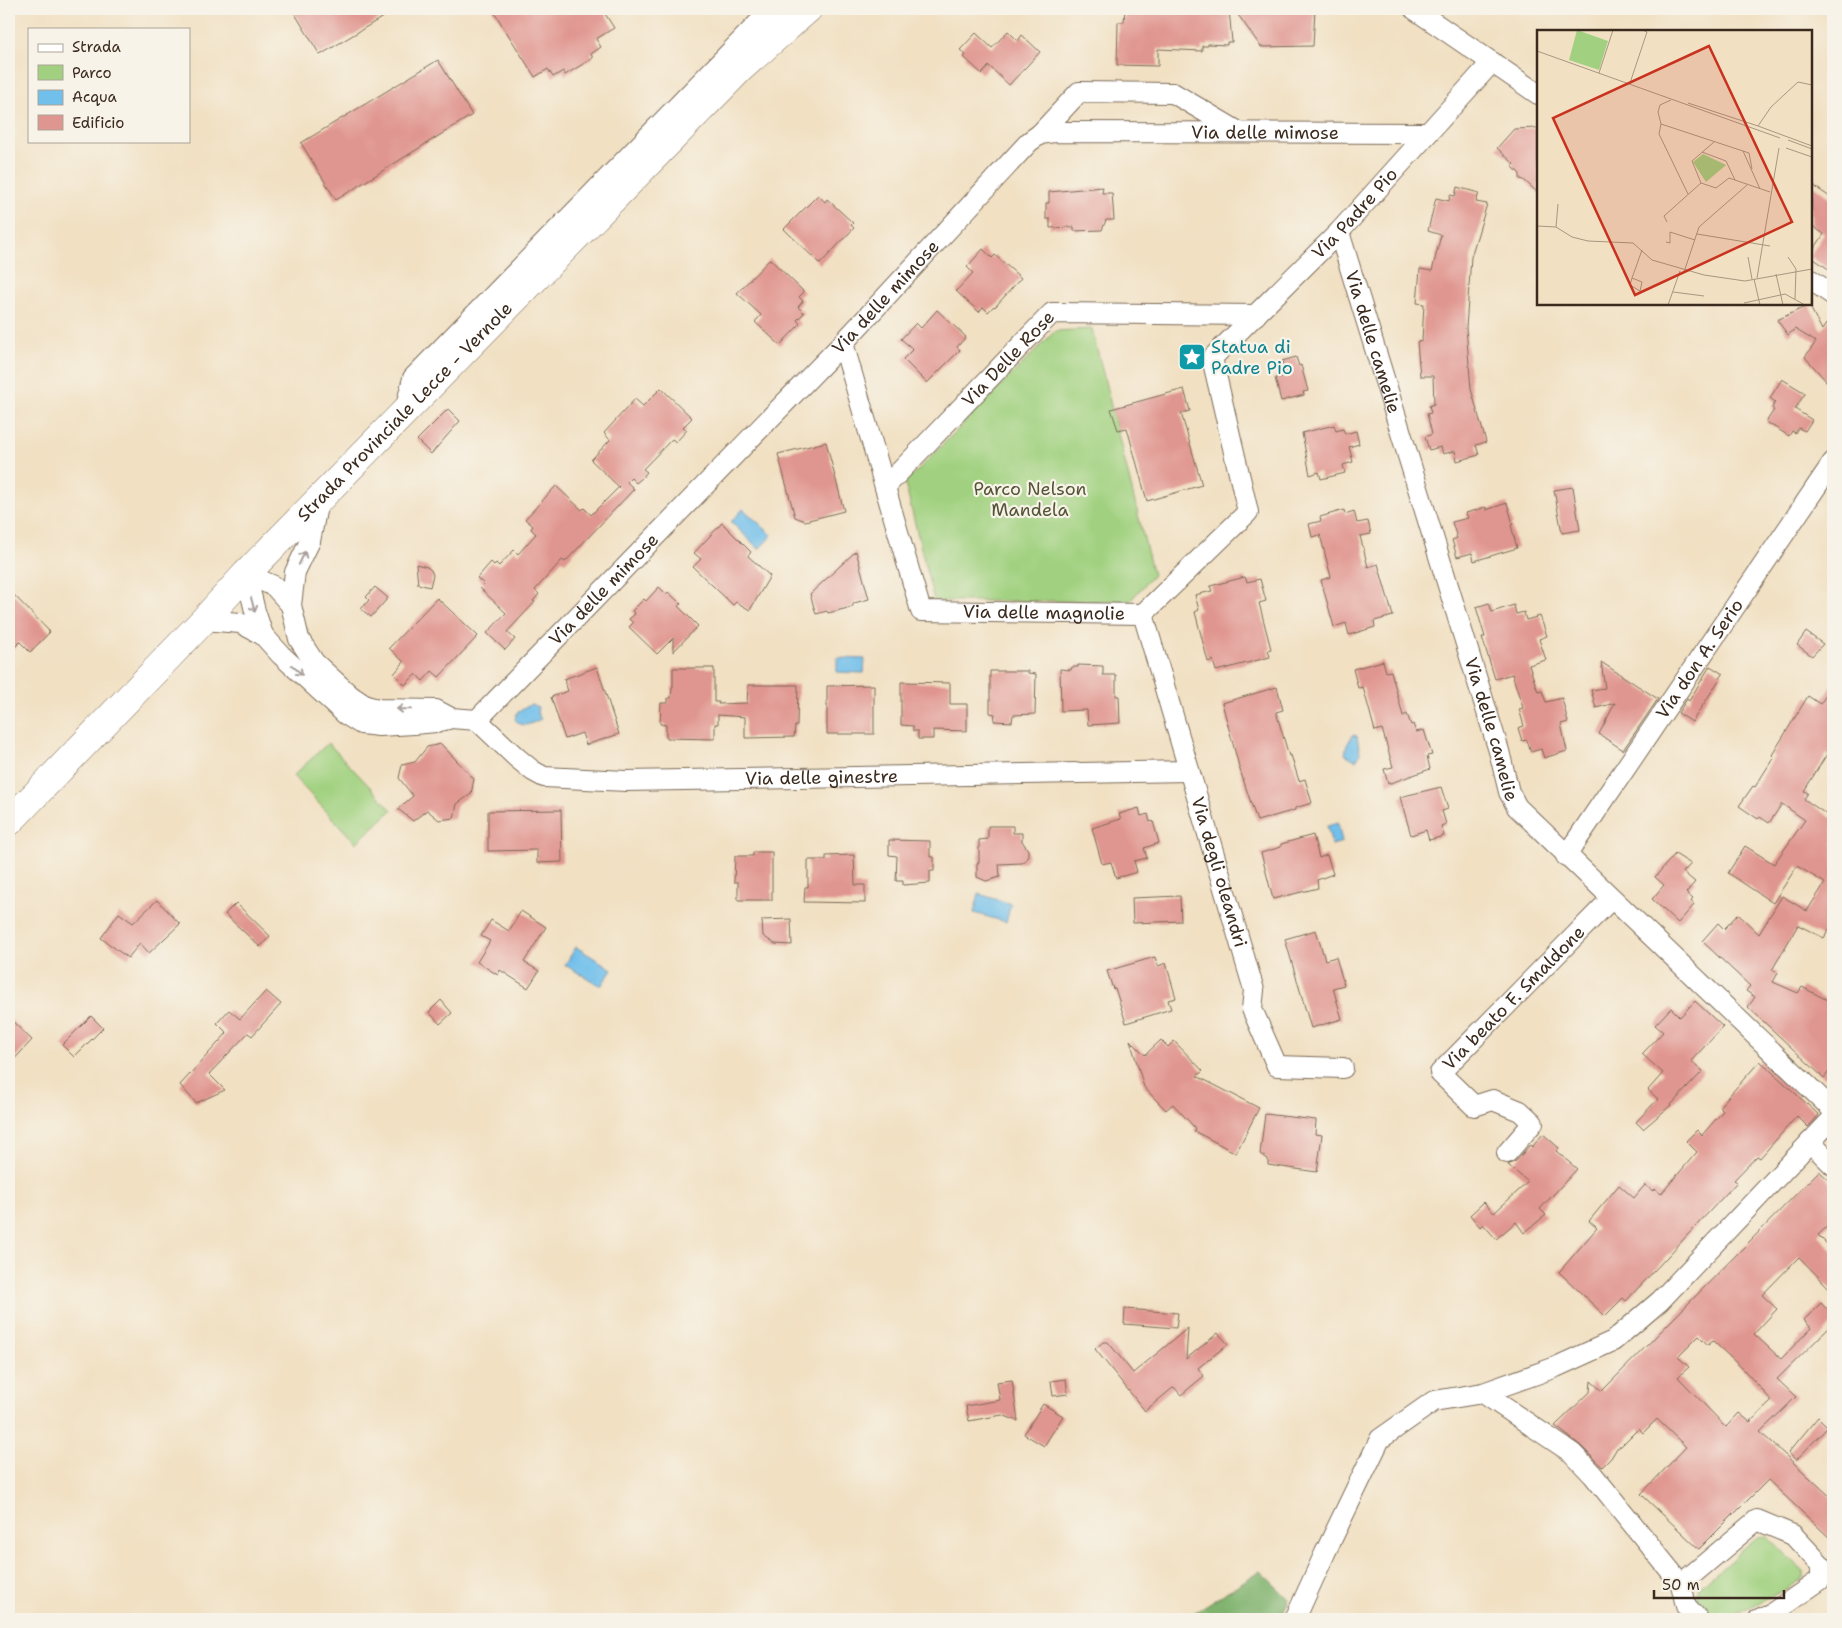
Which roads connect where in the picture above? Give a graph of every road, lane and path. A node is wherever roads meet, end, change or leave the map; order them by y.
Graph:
1 (772, 9) edge
2 (808, 9) edge
3 (1414, 9) edge
4 (1492, 62) junction
5 (1537, 93) edge
6 (1240, 133) junction
7 (1428, 133) junction
8 (1040, 134) junction
9 (1339, 232) junction
10 (1812, 281) edge
11 (1833, 295) edge
12 (1256, 315) junction
13 (843, 343) junction
14 (1212, 358) joint
15 (405, 412) junction
16 (1833, 462) edge
17 (885, 487) junction
18 (318, 501) junction
19 (246, 574) junction
20 (291, 605) junction
21 (1143, 614) junction
22 (204, 620) junction
23 (263, 635) junction
24 (451, 718) junction
25 (477, 720) junction
26 (1189, 771) junction
27 (9, 822) edge
28 (1566, 856) junction
29 (1611, 898) junction
30 (1342, 1068) dead end
31 (1833, 1110) edge
32 (1833, 1118) edge
33 (1810, 1142) junction
34 (1507, 1153) dead end
35 (1833, 1165) edge
36 (1483, 1393) junction
37 (1681, 1584) junction
38 (1296, 1619) edge
39 (1698, 1619) edge
40 (1759, 1619) edge

1 - 15 street
2 - 15 main road, Strada Provinciale Lecce - Vernole
3 - 4 street
4 - 5 street
4 - 7 street, Via Padre Pio
6 - 7 street, Via delle mimose
6 - 8 street, Via delle mimose
6 - 8 street
7 - 9 street, Via Padre Pio
8 - 13 street, Via delle mimose
9 - 12 street, Via Padre Pio
9 - 28 street, Via delle camelie
10 - 11 street
12 - 14 street, Via Padre Pio
12 - 17 street, Via Delle Rose
13 - 17 street, Via delle magnolie
13 - 25 street, Via delle mimose
14 - 21 street, Via delle magnolie
15 - 18 main road, Strada Provinciale Lecce - Vernole
16 - 28 street, Via don A. Serio
17 - 21 street, Via delle magnolie
18 - 19 main road, Strada Provinciale Lecce - Vernole
20 -> 18 street
19 - 20 street
19 - 22 main road, Strada Provinciale Lecce - Vernole
19 -> 23 street
24 -> 20 street
21 - 26 street, Via degli oleandri
22 - 23 street
22 - 27 main road, Strada Provinciale Lecce - Vernole
23 -> 24 street
24 - 25 street
25 - 26 street, Via delle ginestre
26 - 30 street, Via degli oleandri
28 - 29 street, Via delle camelie
29 - 31 street, Via delle camelie
29 - 34 street, Via beato F. Smaldone
32 - 33 street
33 - 35 street
33 - 36 street
36 - 37 street
36 - 38 street
37 - 39 street
37 - 40 street

